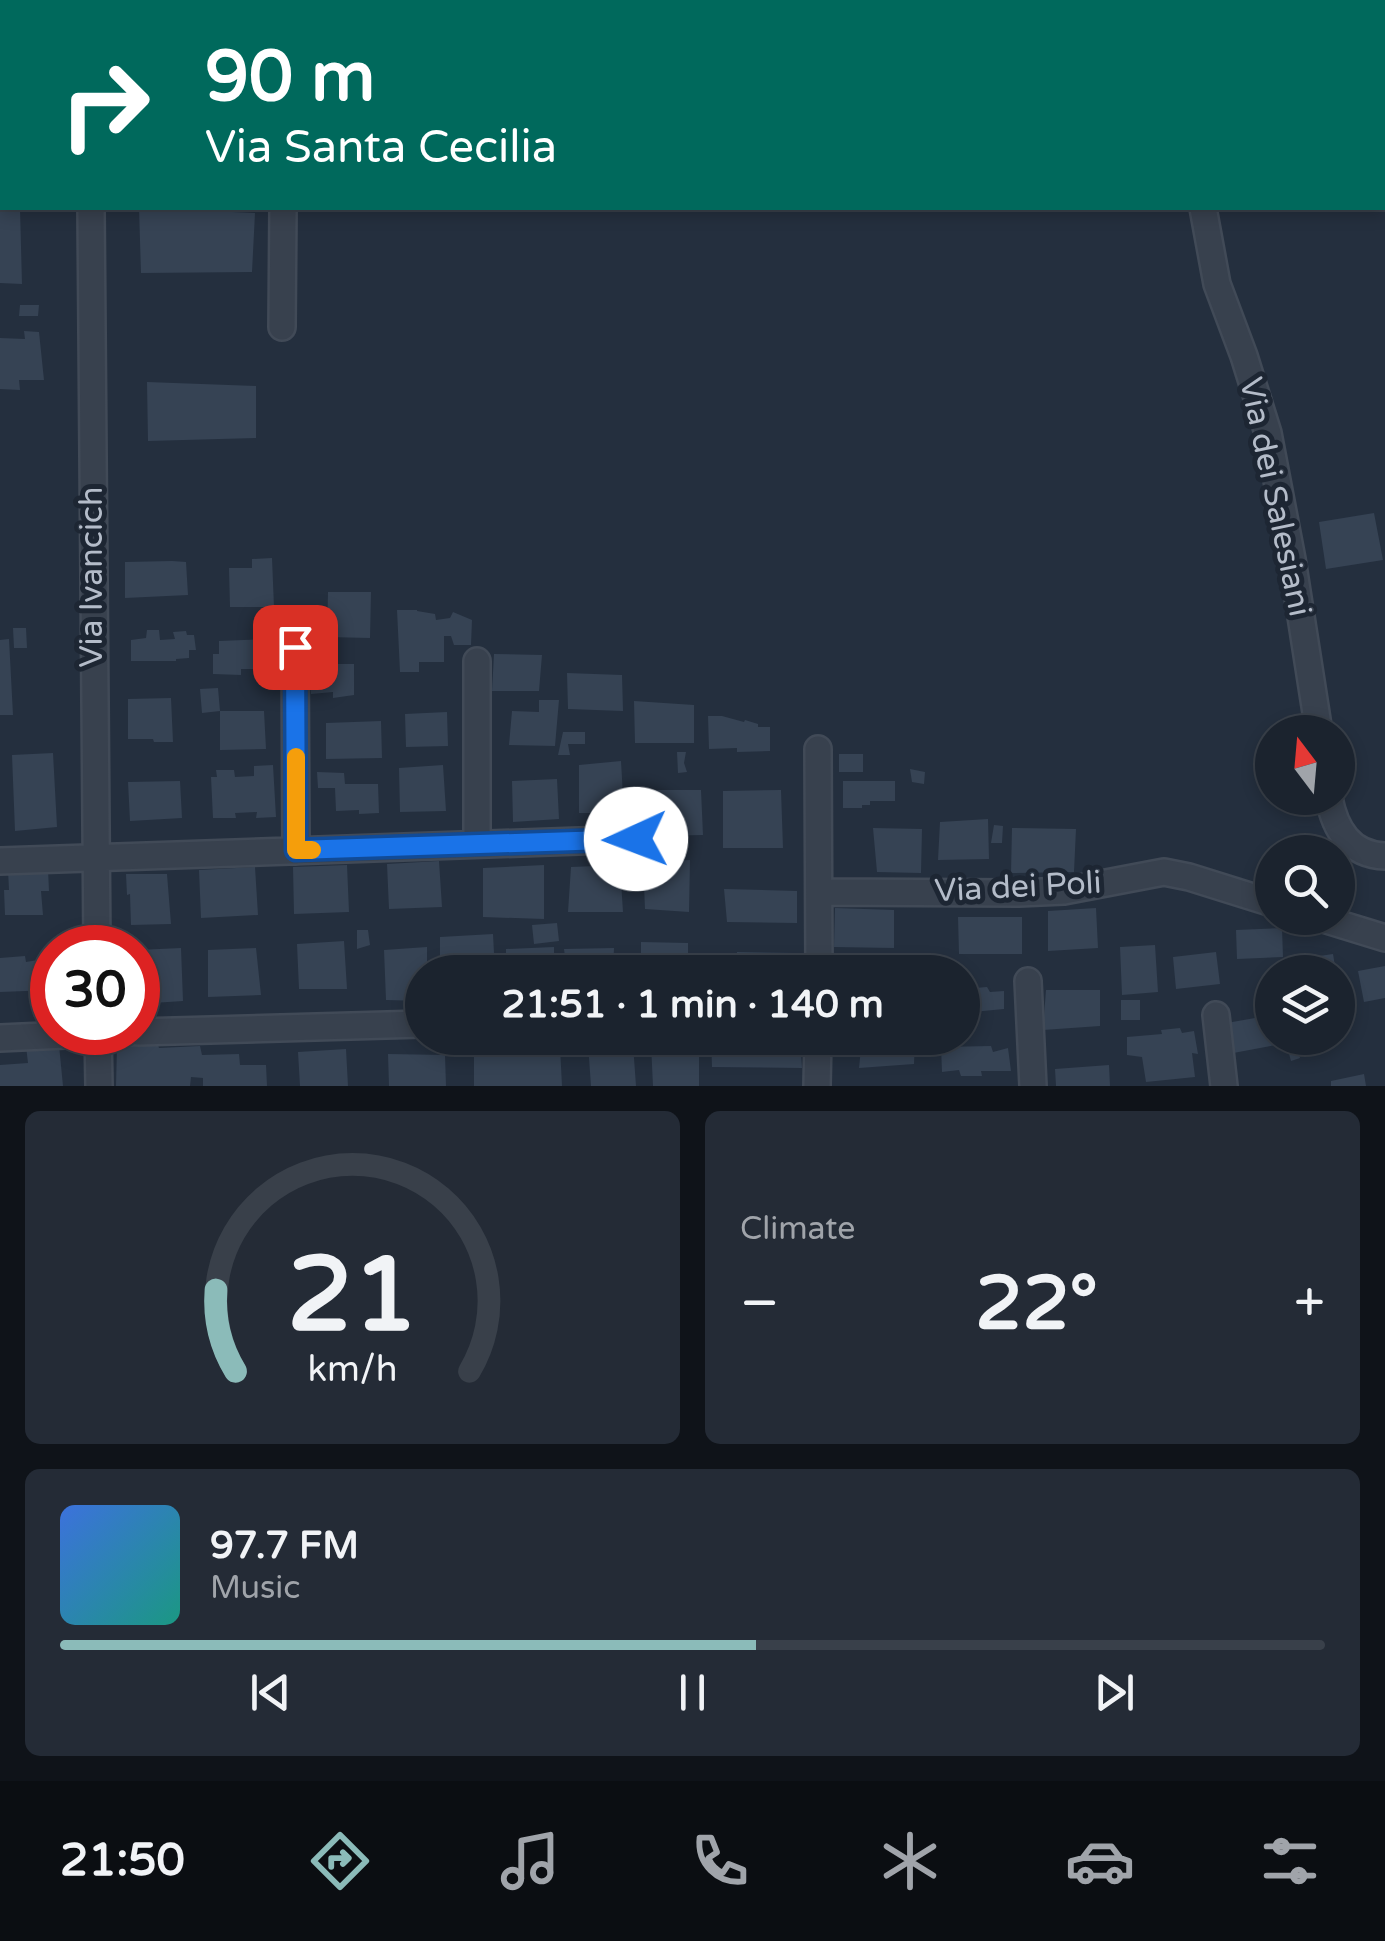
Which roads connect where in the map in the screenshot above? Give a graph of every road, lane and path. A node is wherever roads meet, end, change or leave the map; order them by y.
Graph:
1 (90, 210) edge
2 (283, 210) edge
3 (1204, 210) edge
4 (282, 327) dead end
5 (295, 647) dead end
6 (477, 662) dead end
7 (1316, 715) edge
8 (818, 749) dead end
9 (1334, 815) edge
10 (636, 839) dead end
11 (477, 844) junction
12 (296, 850) junction
13 (1385, 856) edge
14 (95, 858) junction
15 (0, 861) edge
16 (819, 892) junction
17 (1255, 898) edge
18 (96, 925) edge
19 (1355, 929) edge
20 (1385, 938) edge
21 (818, 955) edge
22 (1028, 981) dead end
23 (1216, 1015) dead end
24 (405, 1024) edge
25 (160, 1031) edge
26 (30, 1036) edge
27 (0, 1038) edge
28 (98, 1055) edge
29 (818, 1055) edge
30 (99, 1086) edge
31 (818, 1086) edge
32 (1033, 1086) edge
33 (1224, 1086) edge

1 - 14 street, Via Ivancich
2 - 4 street
3 - 7 street, Via dei Salesiani
5 - 12 street
6 - 11 street
8 - 16 street
9 - 13 street
10 - 11 street
11 - 12 street
12 - 14 street
14 - 15 street
14 - 18 street, Via Ivancich
16 - 17 street, Via dei Poli
16 - 21 street
19 - 20 street
22 - 32 street
23 - 33 street
24 - 25 street
26 - 27 street
28 - 30 street
29 - 31 street

